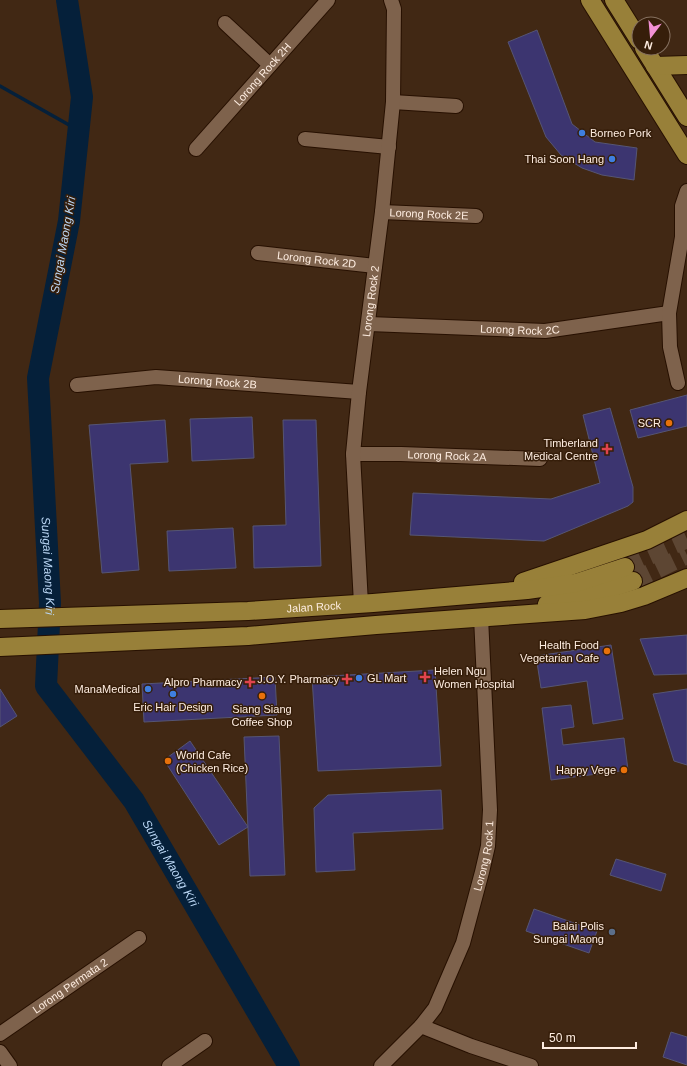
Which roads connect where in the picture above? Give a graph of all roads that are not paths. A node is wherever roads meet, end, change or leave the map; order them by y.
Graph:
1 (328, 0) edge
2 (391, 0) edge
3 (590, 0) edge
4 (614, 0) edge
5 (225, 22) dead end
6 (631, 27) edge
7 (649, 56) edge
8 (270, 65) junction
9 (687, 65) edge
10 (655, 66) junction
11 (393, 102) junction
12 (456, 106) dead end
13 (687, 117) edge
14 (305, 139) dead end
15 (389, 147) junction
16 (196, 149) dead end
17 (687, 154) edge
18 (687, 191) edge
19 (684, 206) edge
20 (382, 212) junction
21 (476, 216) dead end
22 (258, 252) dead end
23 (375, 266) junction
24 (669, 313) junction
25 (369, 324) junction
26 (678, 383) dead end
27 (77, 385) dead end
28 (359, 392) junction
29 (353, 454) junction
30 (540, 459) dead end
31 (687, 520) edge
32 (687, 578) edge
33 (502, 591) junction
34 (360, 604) junction
35 (481, 617) junction
36 (7, 619) edge
37 (0, 647) edge
38 (139, 938) dead end
39 (422, 1026) junction
40 (0, 1034) edge
41 (205, 1041) dead end
42 (0, 1052) edge
43 (10, 1066) edge
44 (169, 1066) edge
45 (381, 1066) edge
46 (531, 1066) edge

1 - 8 street, Lorong Rock 2H
2 - 11 street, Lorong Rock 2
3 - 17 main road
4 - 6 main road
5 - 8 street
7 - 10 main road
8 - 16 street, Lorong Rock 2H
9 - 10 main road
10 - 13 main road
11 - 12 street
11 - 15 street, Lorong Rock 2
14 - 15 street
15 - 20 street, Lorong Rock 2
18 - 19 street
19 - 24 street
20 - 21 street, Lorong Rock 2E
20 - 23 street, Lorong Rock 2
22 - 23 street, Lorong Rock 2D
23 - 25 street, Lorong Rock 2
24 - 25 street, Lorong Rock 2C
24 - 26 street
25 - 28 street, Lorong Rock 2
27 - 28 street, Lorong Rock 2B
28 - 29 street, Lorong Rock 2
29 - 30 street, Lorong Rock 2A
29 - 34 street, Lorong Rock 2
31 - 33 main road
32 - 35 main road, Jalan Rock
33 - 34 main road, Jalan Rock
33 - 35 main road, Jalan Rock
34 - 36 main road, Jalan Rock
35 - 37 main road, Jalan Rock
35 - 39 street, Lorong Rock 1
38 - 40 street, Lorong Permata 2
39 - 45 street, Lorong Rock 1
39 - 46 street
41 - 44 street
42 - 43 street

